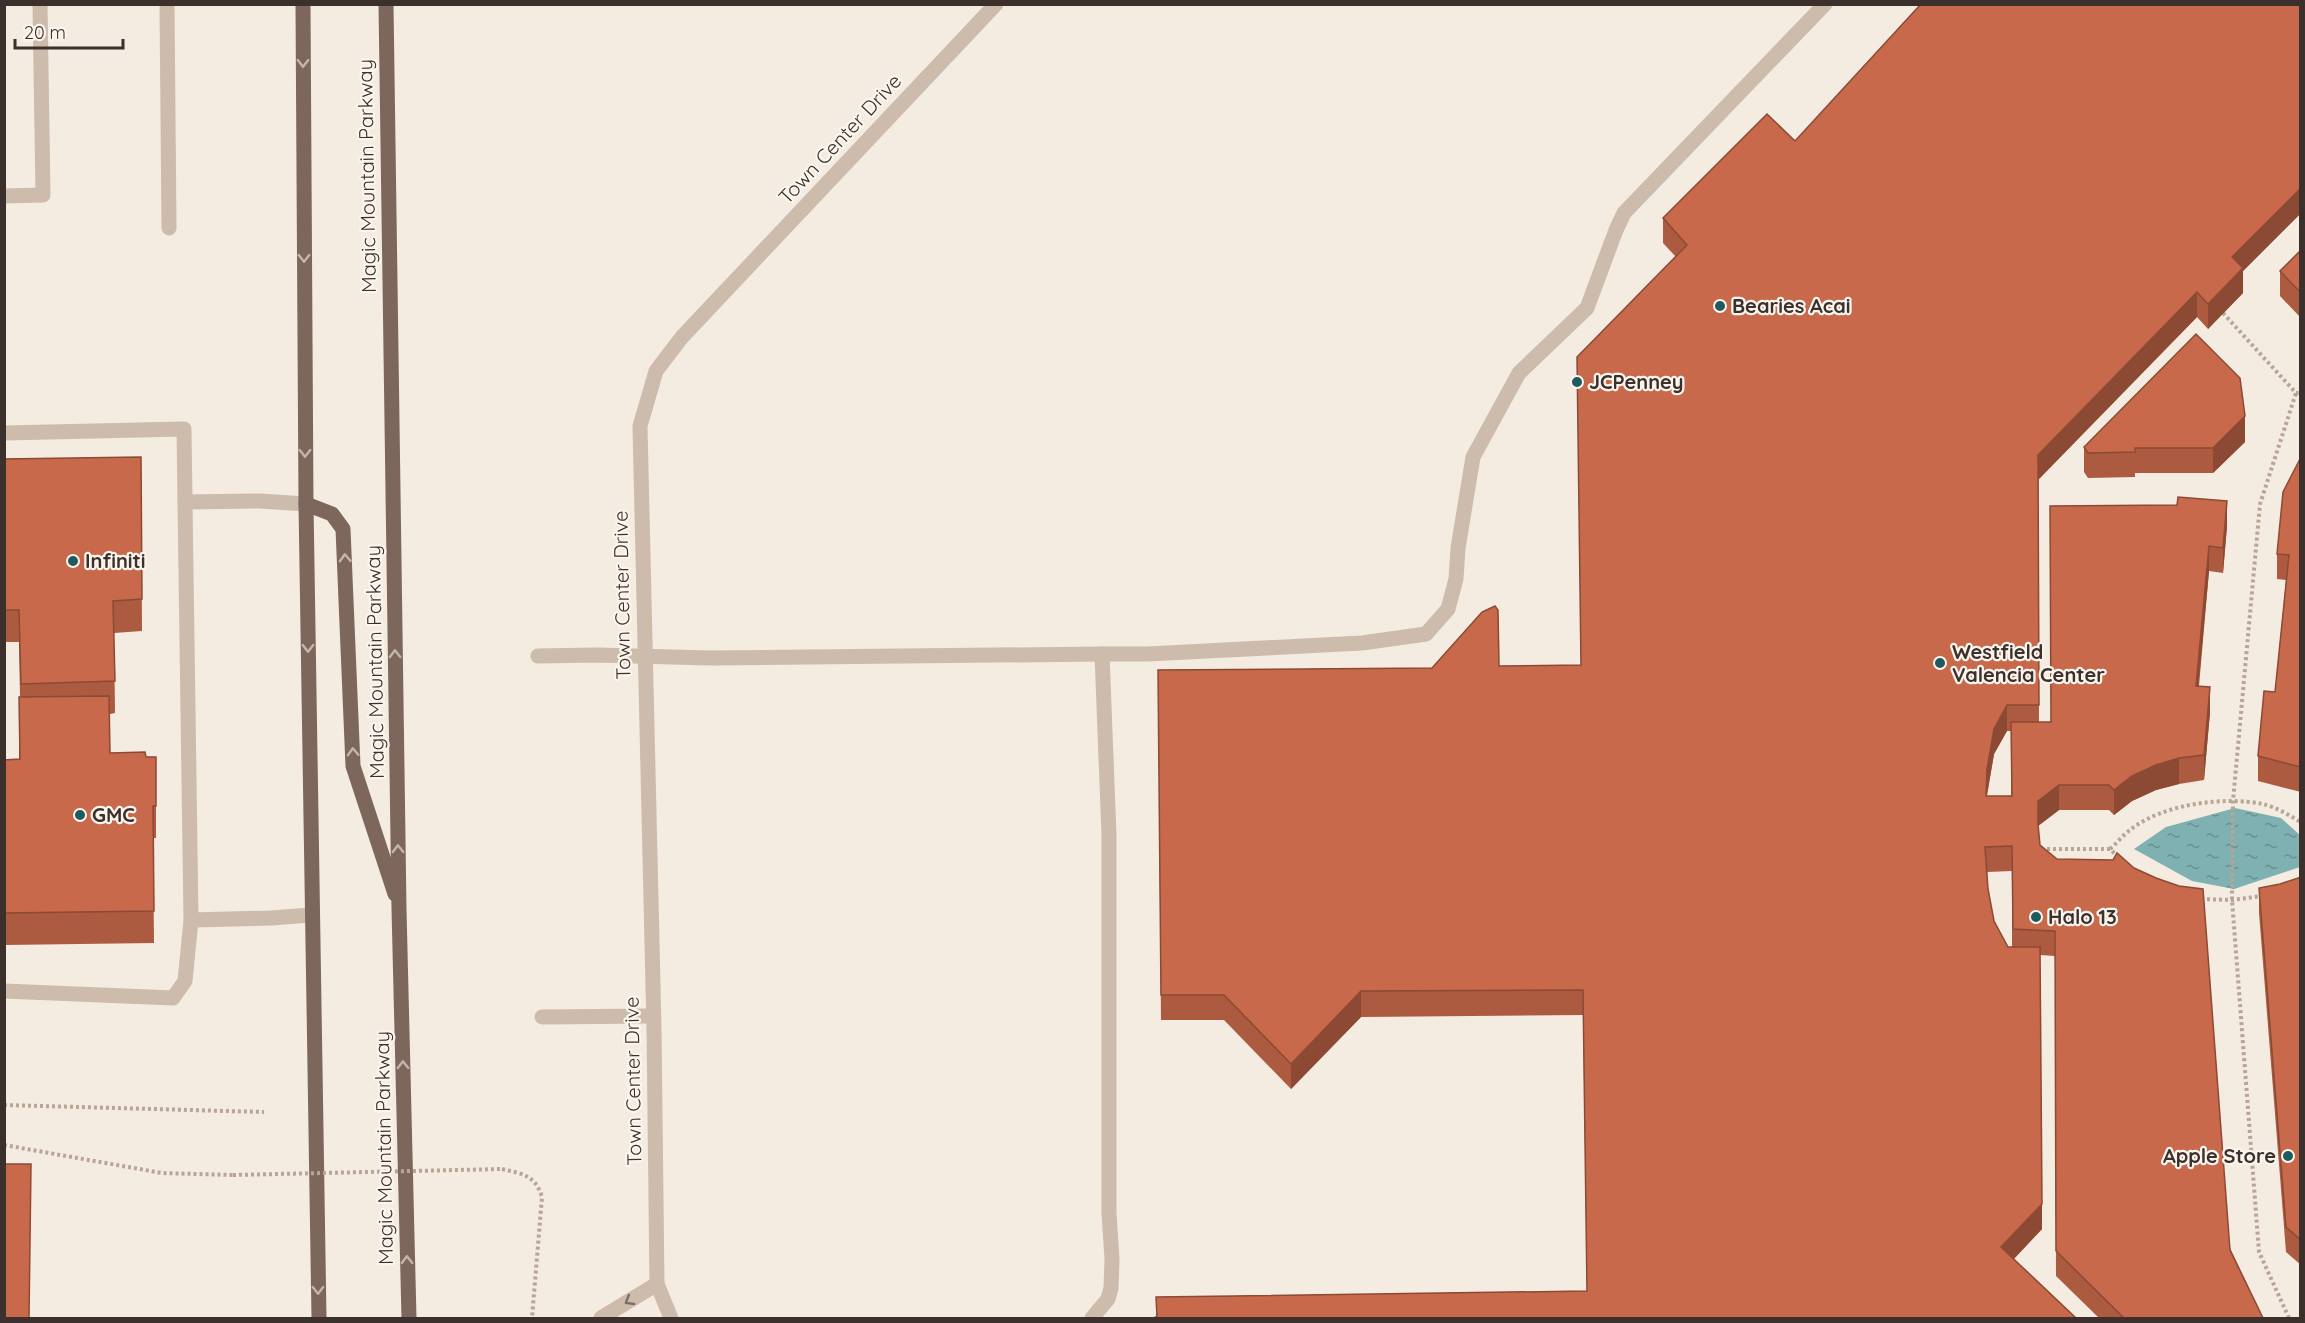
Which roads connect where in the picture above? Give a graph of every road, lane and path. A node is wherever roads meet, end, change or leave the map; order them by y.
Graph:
1 (40, 4) edge
2 (167, 4) edge
3 (303, 4) edge
4 (386, 4) edge
5 (996, 4) edge
6 (1825, 4) edge
7 (4, 196) edge
8 (169, 228) dead end
9 (2223, 313) edge
10 (2298, 393) edge
11 (4, 433) edge
12 (185, 502) junction
13 (306, 504) junction
14 (1101, 654) junction
15 (538, 656) dead end
16 (645, 656) junction
17 (2233, 801) junction
18 (2301, 822) edge
19 (2038, 849) edge
20 (2110, 849) junction
21 (2124, 864) edge
22 (2265, 895) edge
23 (2193, 898) edge
24 (2232, 900) junction
25 (399, 909) junction
26 (311, 915) junction
27 (191, 920) junction
28 (4, 991) edge
29 (653, 1016) junction
30 (542, 1017) dead end
31 (4, 1105) edge
32 (264, 1112) dead end
33 (4, 1145) edge
34 (657, 1284) junction
35 (319, 1318) edge
36 (409, 1318) edge
37 (532, 1318) edge
38 (601, 1318) edge
39 (671, 1318) edge
40 (1092, 1318) edge
41 (2289, 1318) edge

1 - 7 lane
2 - 8 lane
3 -> 13 main road
25 -> 4 main road, Magic Mountain Parkway
5 - 16 lane, Town Center Drive
6 - 14 lane
9 - 10 path
10 - 17 path
11 - 12 lane
12 - 13 lane
12 - 27 lane
25 -> 13 main road
13 -> 26 main road
14 - 16 lane
14 - 40 lane
15 - 16 lane
16 - 29 lane, Town Center Drive
17 - 18 path
17 - 20 path
17 - 24 path
19 - 20 path
20 - 21 path
22 - 24 path
23 - 24 path
24 - 41 path
36 -> 25 main road, Magic Mountain Parkway
26 - 27 lane
26 -> 35 main road
27 - 28 lane
29 - 30 lane
29 - 34 lane, Town Center Drive
31 - 32 path
33 - 37 path, bridge
34 -> 38 lane
34 - 39 lane, Town Center Drive

